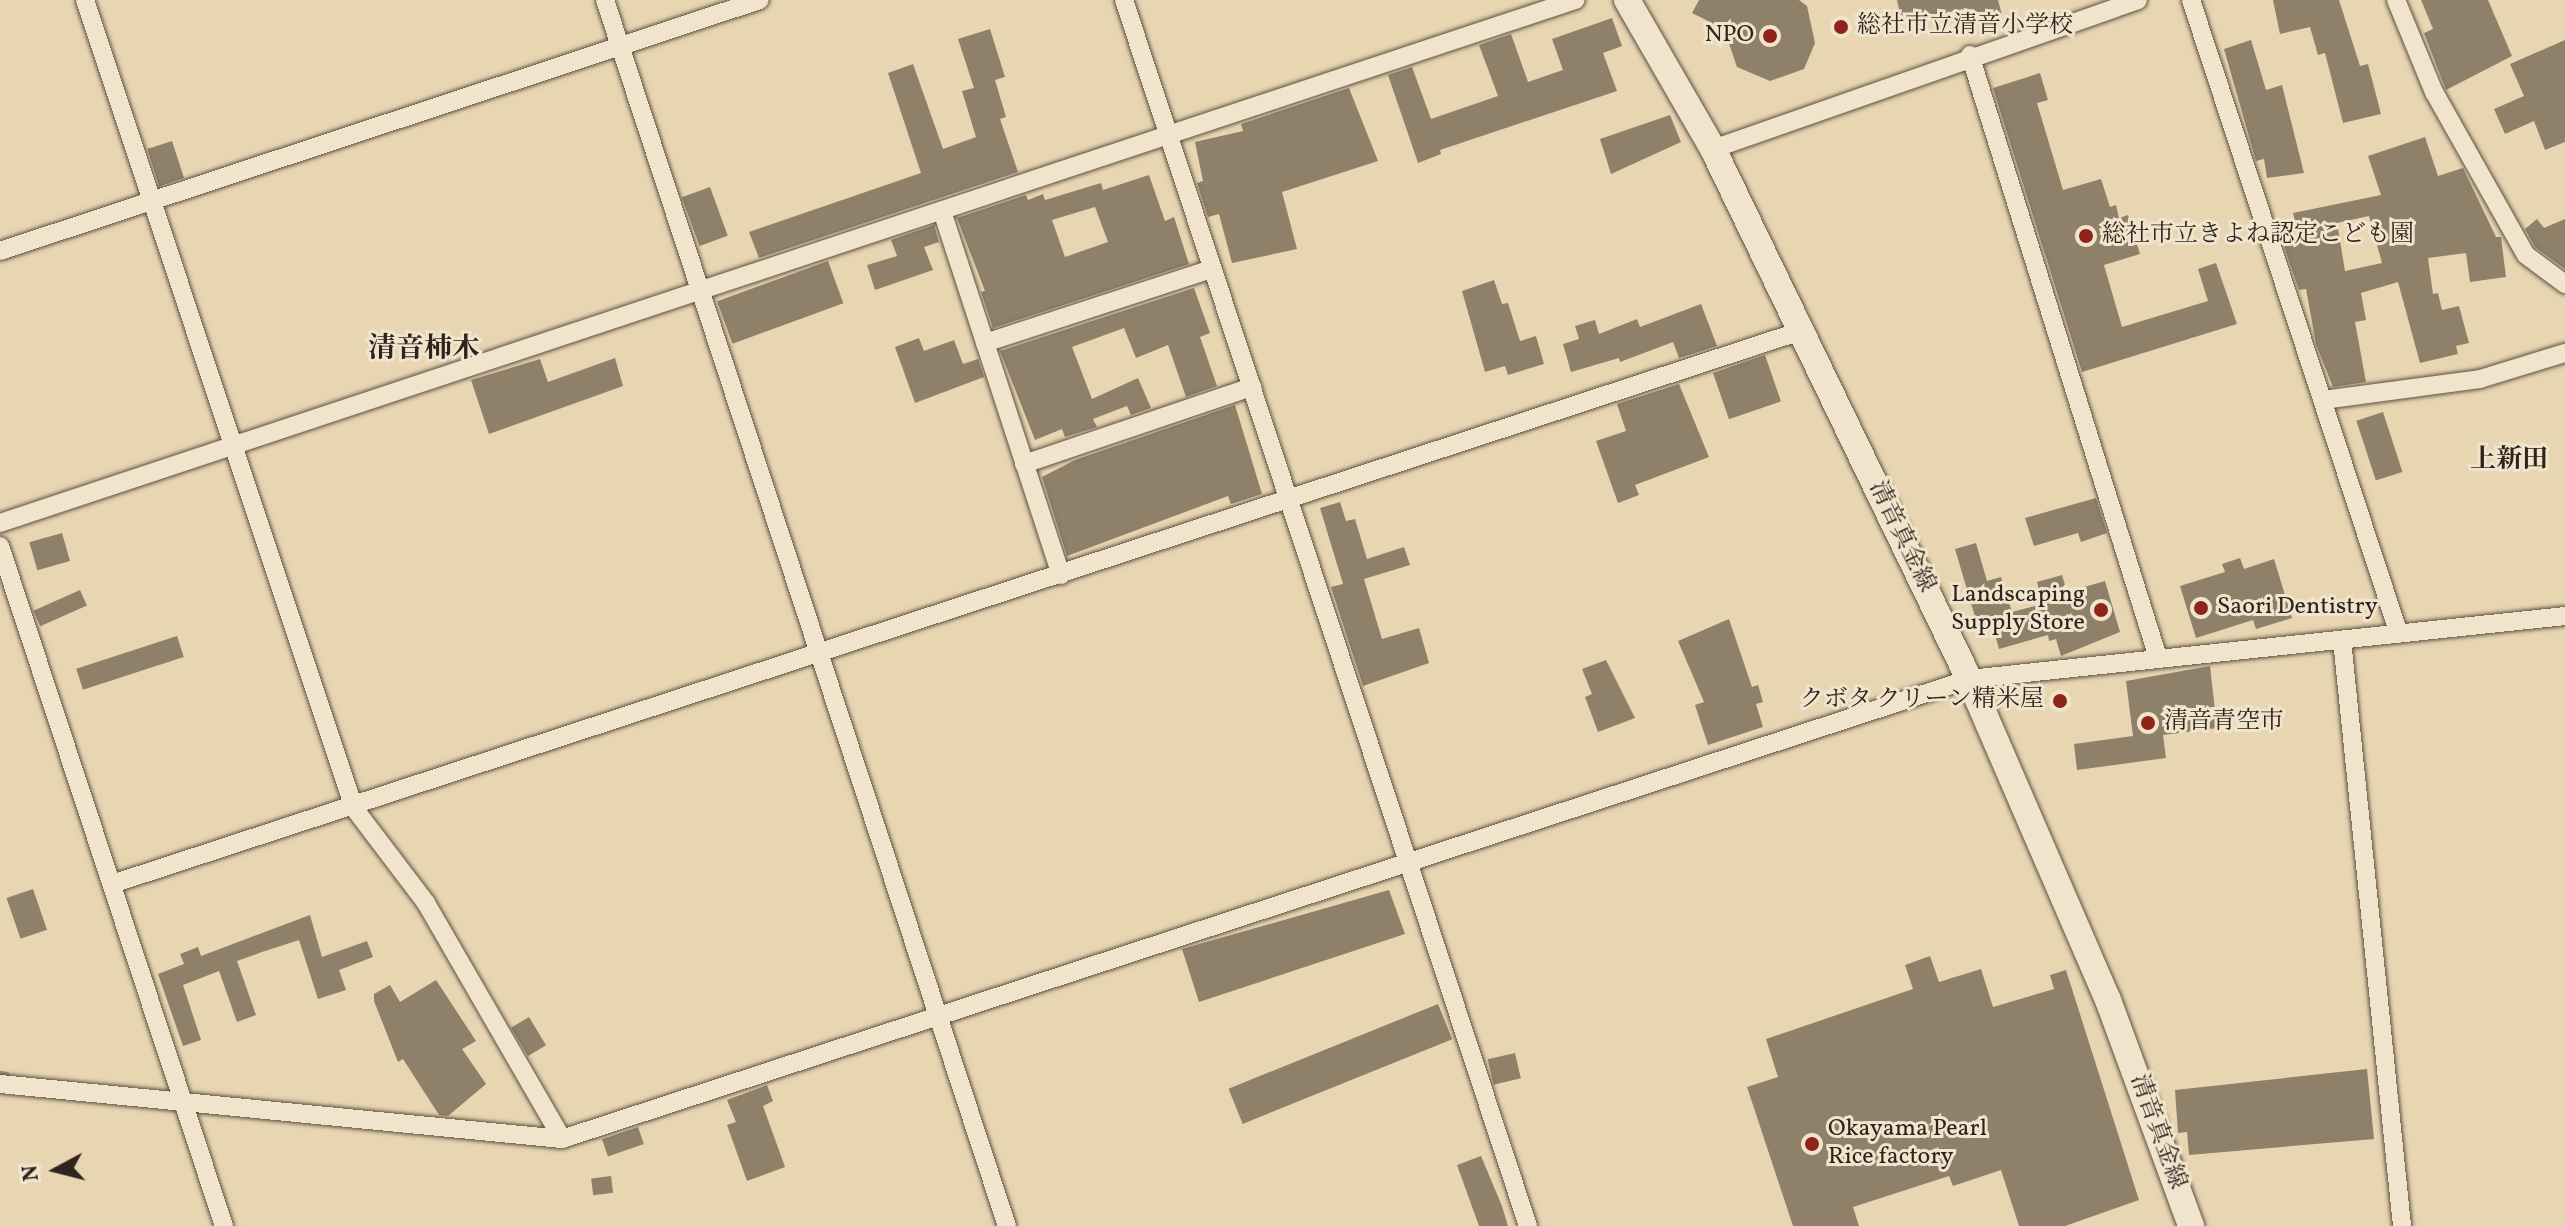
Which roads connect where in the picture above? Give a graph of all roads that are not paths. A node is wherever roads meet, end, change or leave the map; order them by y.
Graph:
1 (85, 0) edge
2 (605, 0) edge
3 (760, 0) edge
4 (1124, 0) edge
5 (1575, 0) edge
6 (1627, 0) edge
7 (2138, 0) edge
8 (2191, 0) edge
9 (2396, 0) edge
10 (620, 46) junction
11 (1970, 55) junction
12 (1168, 136) junction
13 (1713, 149) junction
14 (152, 201) junction
15 (942, 211) junction
16 (0, 251) edge
17 (1212, 269) junction
18 (2565, 284) edge
19 (701, 290) junction
20 (1801, 331) junction
21 (985, 343) junction
22 (2565, 353) edge
23 (1252, 387) junction
24 (2323, 400) junction
25 (233, 446) junction
26 (1024, 464) junction
27 (1288, 498) junction
28 (0, 523) edge
29 (0, 546) edge
30 (1061, 575) junction
31 (2565, 616) edge
32 (2399, 634) junction
33 (2342, 640) junction
34 (821, 652) junction
35 (2158, 658) junction
36 (1969, 679) junction
37 (354, 808) junction
38 (1408, 859) junction
39 (112, 884) junction
40 (941, 1013) junction
41 (0, 1084) edge
42 (185, 1102) junction
43 (562, 1139) junction
44 (224, 1226) edge
45 (1007, 1226) edge
46 (1528, 1226) edge
47 (2191, 1226) edge
48 (2402, 1226) edge

1 - 14 street
2 - 10 street
3 - 10 street
4 - 12 street
5 - 12 street
6 - 13 main road, 清音真金線
7 - 11 street
8 - 24 street
9 - 18 street
10 - 14 street
10 - 19 street
11 - 13 street
11 - 35 street
12 - 15 street
12 - 17 street
13 - 20 main road, 清音真金線
14 - 16 street
14 - 25 street
15 - 19 street
15 - 21 street
17 - 21 street
17 - 23 street
19 - 25 street
19 - 34 street
20 - 27 street
20 - 36 main road, 清音真金線
21 - 26 street
22 - 24 street
23 - 26 street
23 - 27 street
24 - 32 street
25 - 28 street
25 - 37 street
26 - 30 street
27 - 30 street
27 - 38 street
29 - 39 street
30 - 34 street
31 - 32 street
32 - 33 street
33 - 35 street
33 - 48 street
34 - 37 street
34 - 40 street
35 - 36 street
36 - 38 street
36 - 47 main road, 清音真金線
37 - 39 street
37 - 43 street
38 - 40 street
38 - 46 street
39 - 42 street
40 - 43 street
40 - 45 street
41 - 42 street
42 - 43 street
42 - 44 street

